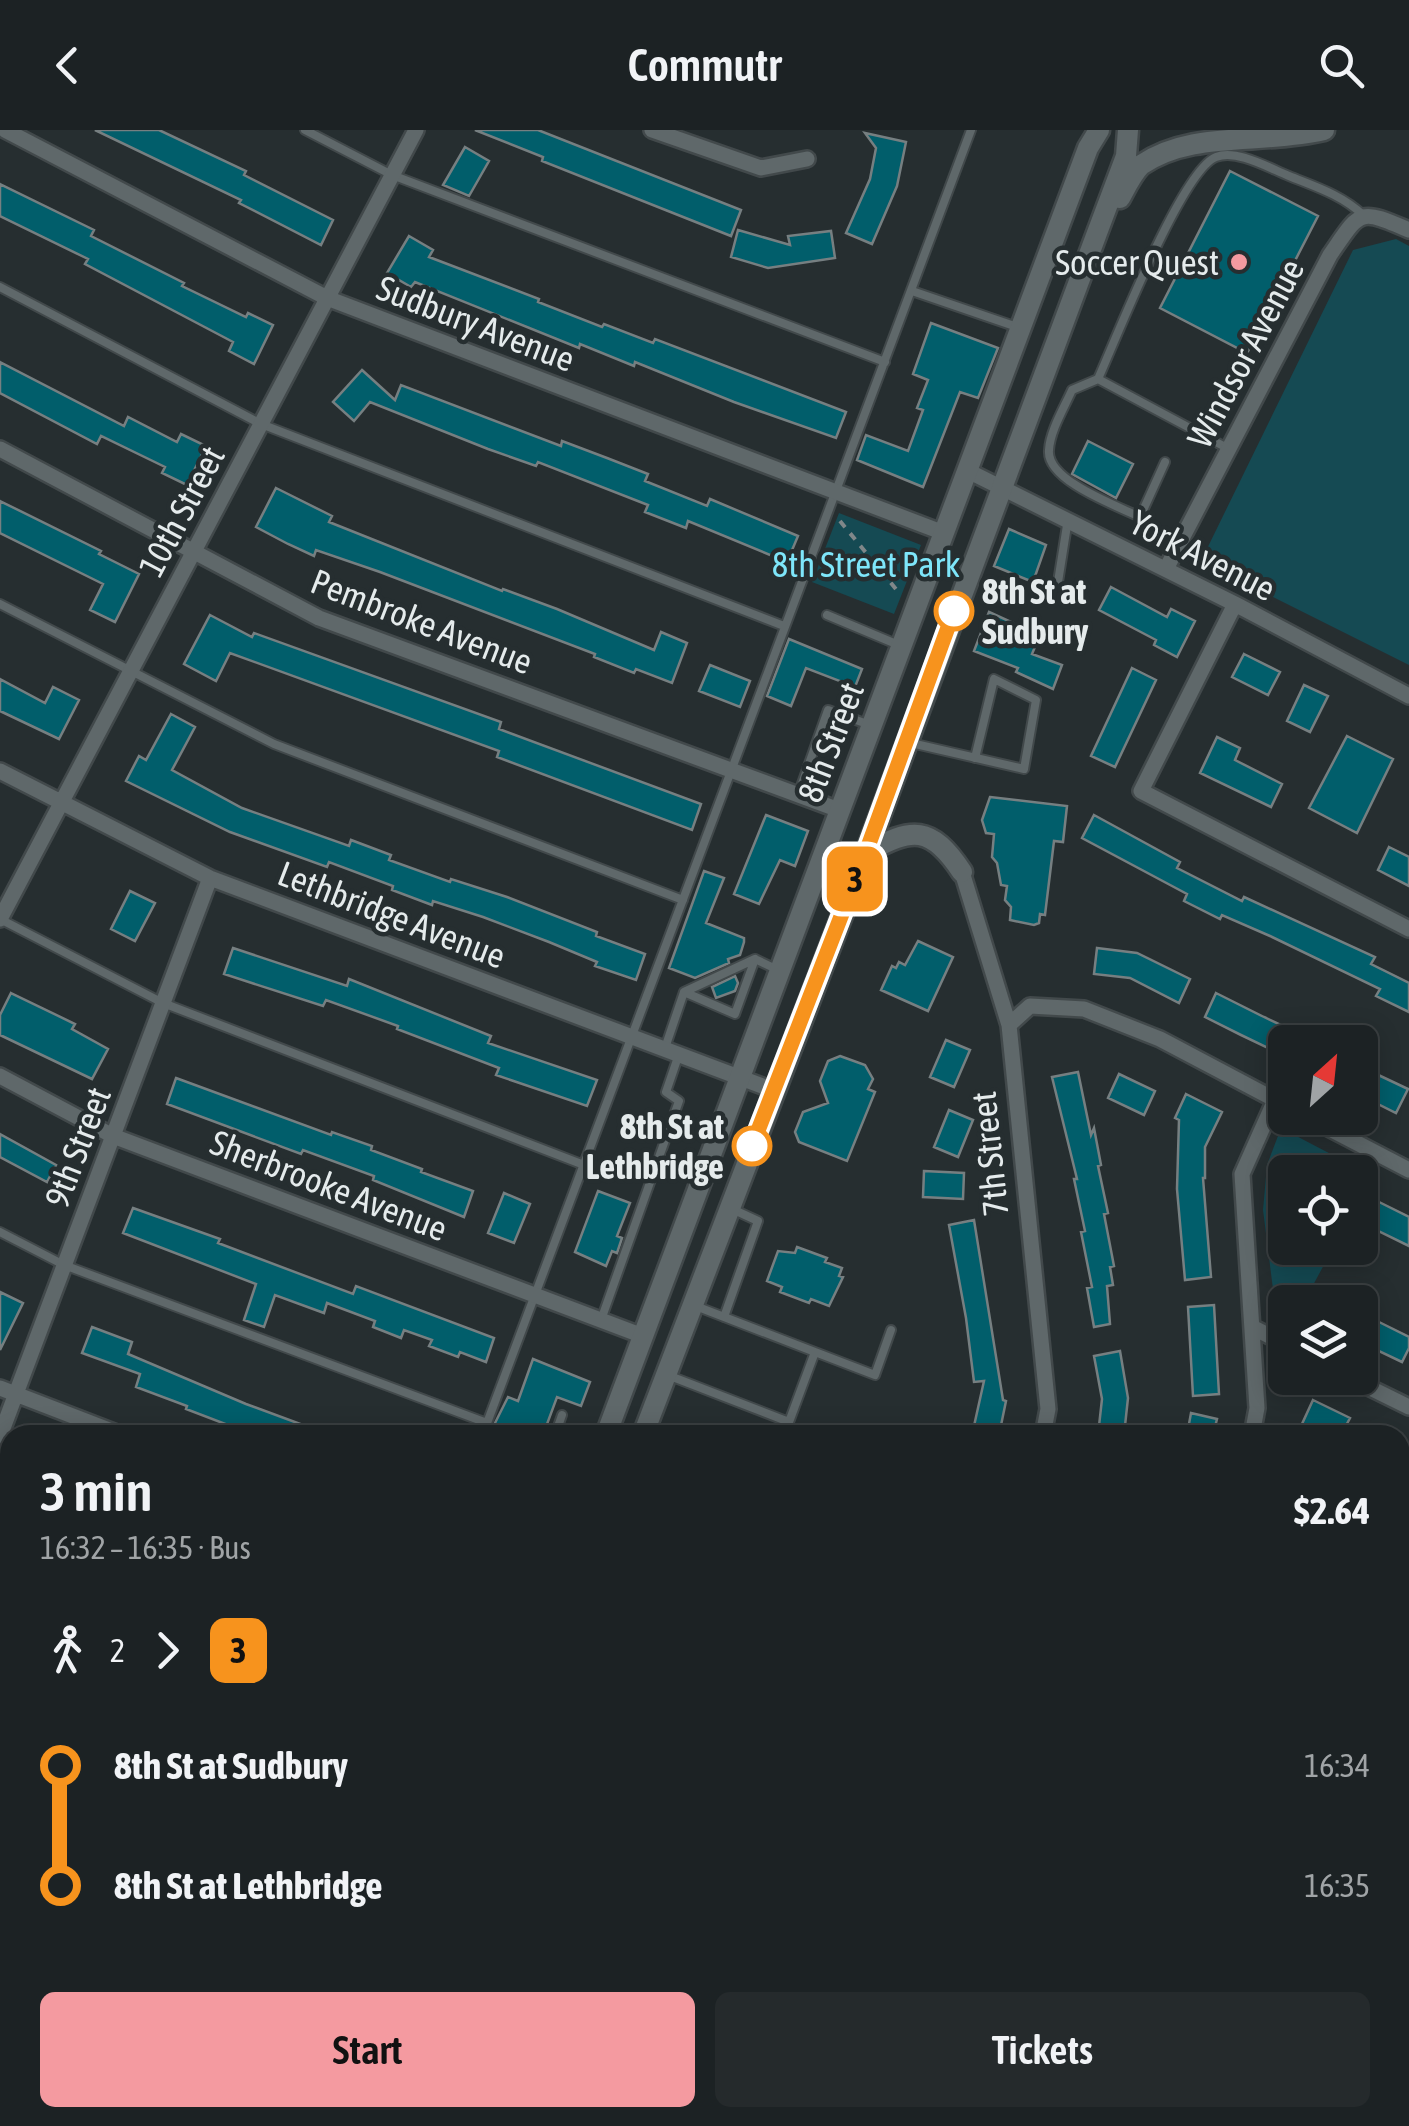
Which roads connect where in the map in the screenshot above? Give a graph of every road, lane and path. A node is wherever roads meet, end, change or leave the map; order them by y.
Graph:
1 (5, 130) edge
2 (304, 130) edge
3 (416, 130) edge
4 (652, 130) edge
5 (972, 130) edge
6 (1128, 130) edge
7 (1324, 130) edge
8 (1091, 136) edge
9 (807, 160) dead end
10 (392, 176) junction
11 (1363, 215) junction
12 (1409, 230) edge
13 (1097, 233) junction
14 (0, 287) edge
15 (912, 291) junction
16 (327, 298) junction
17 (1021, 328) junction
18 (885, 362) junction
19 (1098, 380) junction
20 (261, 424) junction
21 (0, 449) edge
22 (1229, 449) junction
23 (1165, 462) dead end
24 (968, 471) junction
25 (1001, 486) junction
26 (835, 492) junction
27 (827, 514) junction
28 (1068, 519) junction
29 (944, 533) junction
30 (193, 552) junction
31 (1166, 569) junction
32 (1058, 582) dead end
33 (918, 602) junction
34 (0, 604) edge
35 (1235, 604) junction
36 (827, 615) dead end
37 (784, 626) junction
38 (901, 646) junction
39 (130, 672) junction
40 (1409, 696) edge
41 (871, 726) junction
42 (906, 742) junction
43 (975, 758) junction
44 (729, 769) junction
45 (0, 770) edge
46 (798, 795) junction
47 (61, 802) junction
48 (840, 810) junction
49 (866, 852) junction
50 (962, 872) joint
51 (210, 878) junction
52 (683, 900) junction
53 (0, 919) edge
54 (1409, 929) edge
55 (755, 959) junction
56 (780, 970) junction
57 (684, 992) junction
58 (163, 1003) junction
59 (1008, 1026) junction
60 (632, 1036) junction
61 (672, 1051) junction
62 (0, 1076) edge
63 (742, 1078) junction
64 (773, 1090) junction
65 (1268, 1097) edge
66 (1268, 1125) edge
67 (1342, 1135) edge
68 (113, 1136) junction
69 (584, 1165) junction
70 (1409, 1170) edge
71 (729, 1208) junction
72 (0, 1232) edge
73 (64, 1266) junction
74 (536, 1296) junction
75 (692, 1305) junction
76 (724, 1317) junction
77 (601, 1320) junction
78 (1252, 1327) junction
79 (891, 1330) dead end
80 (1268, 1335) edge
81 (643, 1336) junction
82 (815, 1352) junction
83 (666, 1374) junction
84 (8, 1392) edge
85 (1378, 1392) edge
86 (1409, 1408) edge
87 (562, 1415) dead end
88 (788, 1422) junction
89 (487, 1423) joint
90 (2, 1425) edge
91 (95, 1425) edge
92 (558, 1425) edge
93 (610, 1425) edge
94 (647, 1425) edge
95 (787, 1425) edge
96 (1045, 1425) edge
97 (1254, 1425) edge

1 - 16 street, Sudbury Avenue
2 - 10 lane
3 - 10 street, 10th Street
4 - 9 street
5 - 15 lane
6 - 13 main road, 8th Street
7 - 13 main road
8 - 17 main road, 8th Street
10 - 16 street, 10th Street
10 - 18 lane
11 - 12 street
11 - 19 lane
11 - 22 street, Windsor Avenue
13 - 25 main road, 8th Street
14 - 20 lane
15 - 17 lane
15 - 18 lane
16 - 20 street, 10th Street
16 - 26 street, Sudbury Avenue
17 - 24 main road, 8th Street
18 - 26 lane
19 - 22 lane
19 - 23 lane
20 - 30 street, 10th Street
20 - 37 lane
21 - 30 street, Pembroke Avenue
22 - 31 street, Windsor Avenue
24 - 25 street, York Avenue
24 - 29 main road, 8th Street
25 - 28 street, York Avenue
25 - 42 main road, 8th Street
26 - 27 lane
26 - 29 street, Sudbury Avenue
27 - 33 path
27 - 37 lane
28 - 31 street, York Avenue
28 - 32 lane
29 - 33 main road, 8th Street
30 - 39 street, 10th Street
30 - 44 street, Pembroke Avenue
31 - 35 street, York Avenue
33 - 38 main road, 8th Street
34 - 39 lane
35 - 40 street, York Avenue
35 - 54 street
36 - 38 lane
37 - 44 lane
38 - 41 main road, 8th Street
39 - 47 street, 10th Street
39 - 52 lane
41 - 46 lane
41 - 48 main road, 8th Street
42 - 43 lane
42 - 49 main road, 8th Street
43 - 43 lane
44 - 46 street, Pembroke Avenue
44 - 52 lane
45 - 47 street, Lethbridge Avenue
46 - 48 street, Pembroke Avenue
47 - 51 street, Lethbridge Avenue
47 - 53 street, 10th Street
48 - 56 main road, 8th Street
49 - 50 main road
49 - 64 main road, 8th Street
50 - 59 street, 7th Street
51 - 58 street, 9th Street
51 - 60 street, Lethbridge Avenue
52 - 60 lane
53 - 58 lane
55 - 56 lane
55 - 57 lane
55 - 57 lane
56 - 63 main road, 8th Street
57 - 61 lane
58 - 68 street, 9th Street
58 - 69 lane
59 - 65 street
59 - 96 street, 7th Street
60 - 61 street, Lethbridge Avenue
60 - 69 lane
61 - 63 street, Lethbridge Avenue
61 - 77 lane
62 - 68 street, Sherbrooke Avenue
63 - 64 street, Lethbridge Avenue
63 - 81 main road, 8th Street
64 - 71 main road, 8th Street
66 - 78 street
67 - 70 street
68 - 73 street, 9th Street
68 - 74 street, Sherbrooke Avenue
69 - 74 lane
71 - 75 main road, 8th Street
71 - 76 lane
72 - 73 lane
73 - 84 street, 9th Street
73 - 89 lane
74 - 77 street, Sherbrooke Avenue
74 - 89 lane
75 - 76 lane
75 - 83 main road, 8th Street
76 - 82 lane
77 - 81 street, Sherbrooke Avenue
78 - 80 street
78 - 97 street
79 - 82 lane
81 - 93 main road, 8th Street
82 - 88 lane
83 - 88 lane
83 - 94 main road, 8th Street
84 - 90 street, 9th Street
84 - 91 street
85 - 86 street
87 - 92 lane
88 - 95 lane

